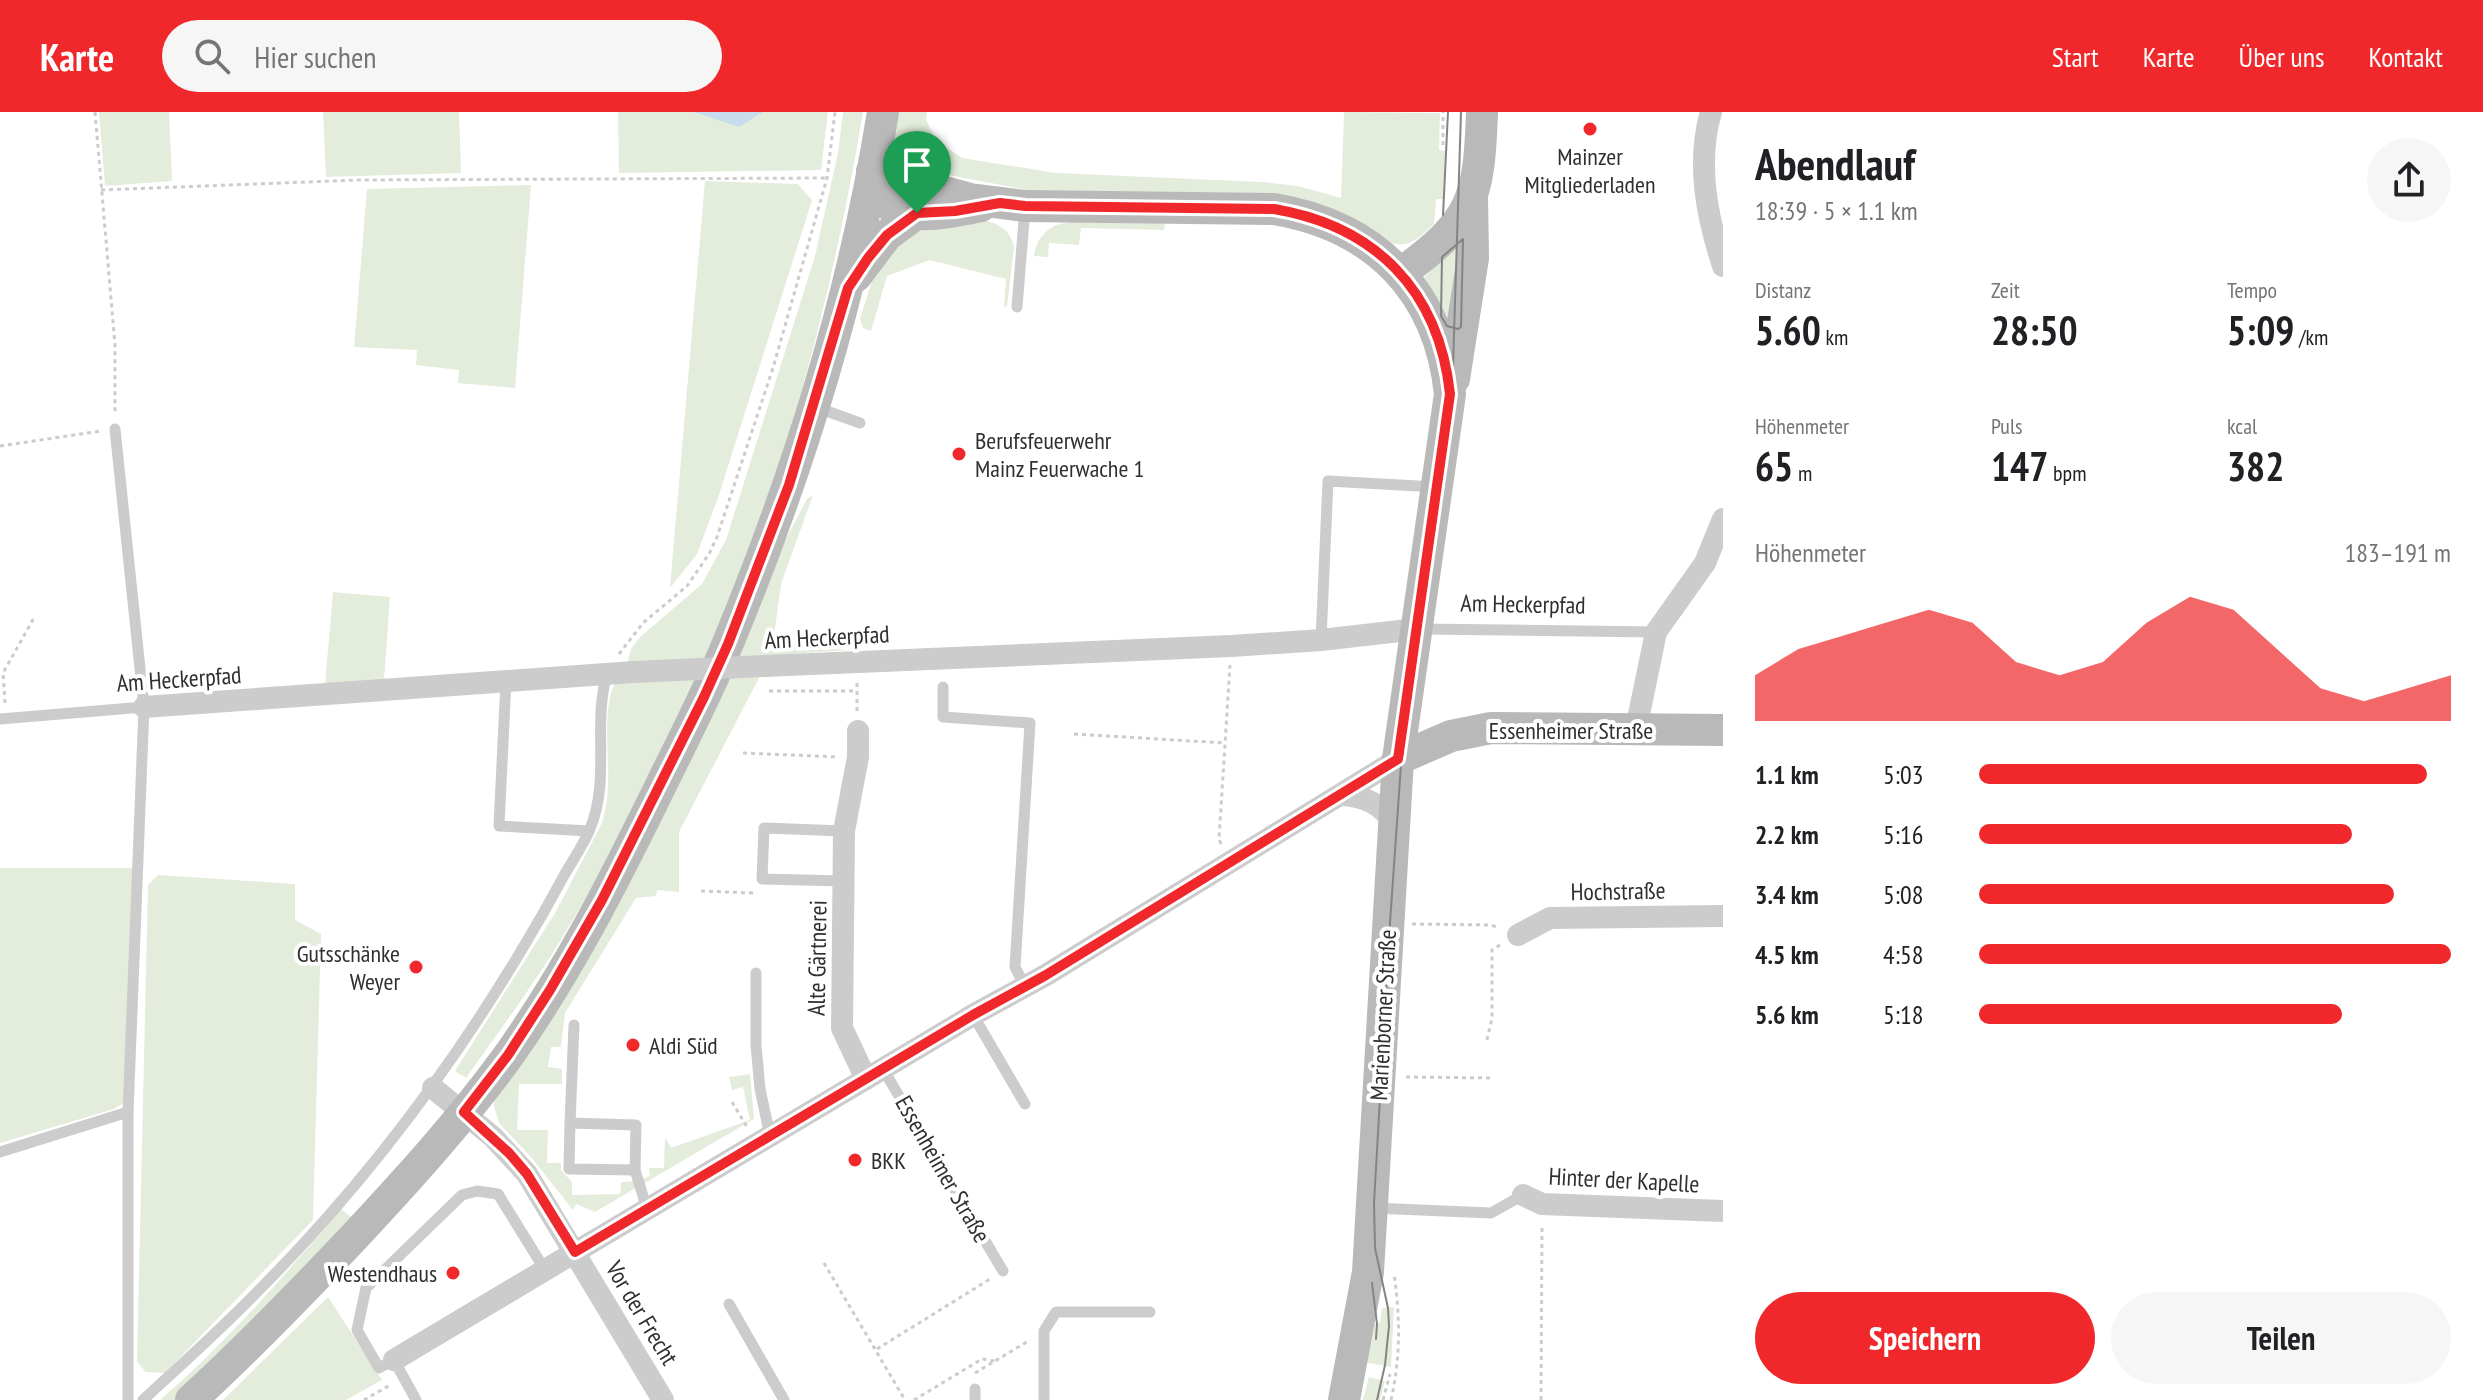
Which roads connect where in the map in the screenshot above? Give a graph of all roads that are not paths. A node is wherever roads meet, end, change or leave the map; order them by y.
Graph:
1 (883, 112) edge
2 (1482, 112) edge
3 (1711, 112) edge
4 (872, 172) junction
5 (1472, 196) junction
6 (1012, 204) junction
7 (917, 213) junction
8 (1723, 266) edge
9 (1401, 273) junction
10 (848, 288) junction
11 (1017, 307) dead end
12 (1450, 394) junction
13 (813, 406) junction
14 (860, 423) dead end
15 (115, 429) road end
16 (1439, 487) junction
17 (1723, 519) edge
18 (1417, 629) junction
19 (1656, 632) junction
20 (1321, 640) junction
21 (619, 668) junction
22 (506, 681) junction
23 (943, 687) dead end
24 (144, 707) junction
25 (3, 719) edge
26 (1636, 729) junction
27 (1723, 730) edge
28 (858, 731) road end
29 (1398, 759) junction
30 (1340, 795) junction
31 (1394, 823) junction
32 (589, 831) junction
33 (844, 831) junction
34 (843, 881) junction
35 (1723, 916) edge
36 (1518, 935) dead end
37 (756, 973) dead end
38 (1025, 986) junction
39 (973, 1015) junction
40 (574, 1025) dead end
41 (875, 1074) junction
42 (433, 1088) junction
43 (1025, 1104) dead end
44 (128, 1112) junction
45 (464, 1112) junction
46 (570, 1123) junction
47 (764, 1140) junction
48 (0, 1152) edge
49 (635, 1170) junction
50 (1533, 1200) joint
51 (1372, 1208) junction
52 (647, 1209) junction
53 (1723, 1211) edge
54 (575, 1252) junction
55 (545, 1270) junction
56 (1003, 1271) road end
57 (729, 1304) dead end
58 (1150, 1312) dead end
59 (398, 1369) junction
60 (128, 1400) edge
61 (143, 1400) edge
62 (191, 1400) edge
63 (416, 1400) edge
64 (663, 1400) edge
65 (784, 1400) edge
66 (1044, 1400) edge
67 (1344, 1400) edge

1 - 4 street
2 - 5 street
3 - 8 street
4 - 6 street
4 - 7 street
4 - 10 street
5 - 9 street
5 - 12 street, Marienborner Straße
6 - 7 street
6 - 9 street
6 - 11 lane
7 - 10 street
9 - 12 street
10 - 13 street
12 - 16 street, Marienborner Straße
13 - 14 lane
13 - 45 street
15 - 24 lane
16 - 18 street, Marienborner Straße
16 - 20 lane
17 - 19 street
18 - 19 lane, Am Heckerpfad
18 - 20 street, Am Heckerpfad
18 - 29 street, Marienborner Straße
19 - 26 street
20 - 21 street, Am Heckerpfad, bridge
21 - 22 street, Am Heckerpfad
21 - 32 lane
22 - 24 street, Am Heckerpfad
22 - 32 lane
23 - 38 lane
24 - 25 lane, Am Heckerpfad
24 - 44 lane
26 - 27 street, Essenheimer Straße
26 - 29 street, Essenheimer Straße
28 - 33 street, Alte Gärtnerei
29 - 30 street, Essenheimer Straße
29 - 31 street, Marienborner Straße
30 - 31 street
30 - 38 street, Essenheimer Straße
31 - 51 street, Marienborner Straße
32 - 42 lane
33 - 34 street, Alte Gärtnerei
33 - 34 lane, Alte Gärtnerei
34 - 41 street, Alte Gärtnerei
35 - 36 street, Hochstraße
37 - 47 lane
38 - 39 street, Essenheimer Straße
39 - 41 street, Essenheimer Straße
39 - 43 lane
40 - 46 lane
41 - 47 street, Essenheimer Straße
41 - 56 lane, Essenheimer Straße
42 - 45 street
42 - 61 lane
44 - 48 lane
44 - 60 lane
45 - 54 street
45 - 62 street
46 - 49 lane
46 - 49 lane
47 - 52 street, Essenheimer Straße
49 - 52 lane
50 - 51 lane
50 - 53 street, Hinter der Kapelle
51 - 67 street, Marienborner Straße
52 - 54 street, Essenheimer Straße
54 - 55 street, Essenheimer Straße
54 - 64 street, Vor der Frecht
55 - 59 street, Essenheimer Straße
55 - 59 lane
57 - 65 lane
58 - 66 lane
59 - 63 lane

